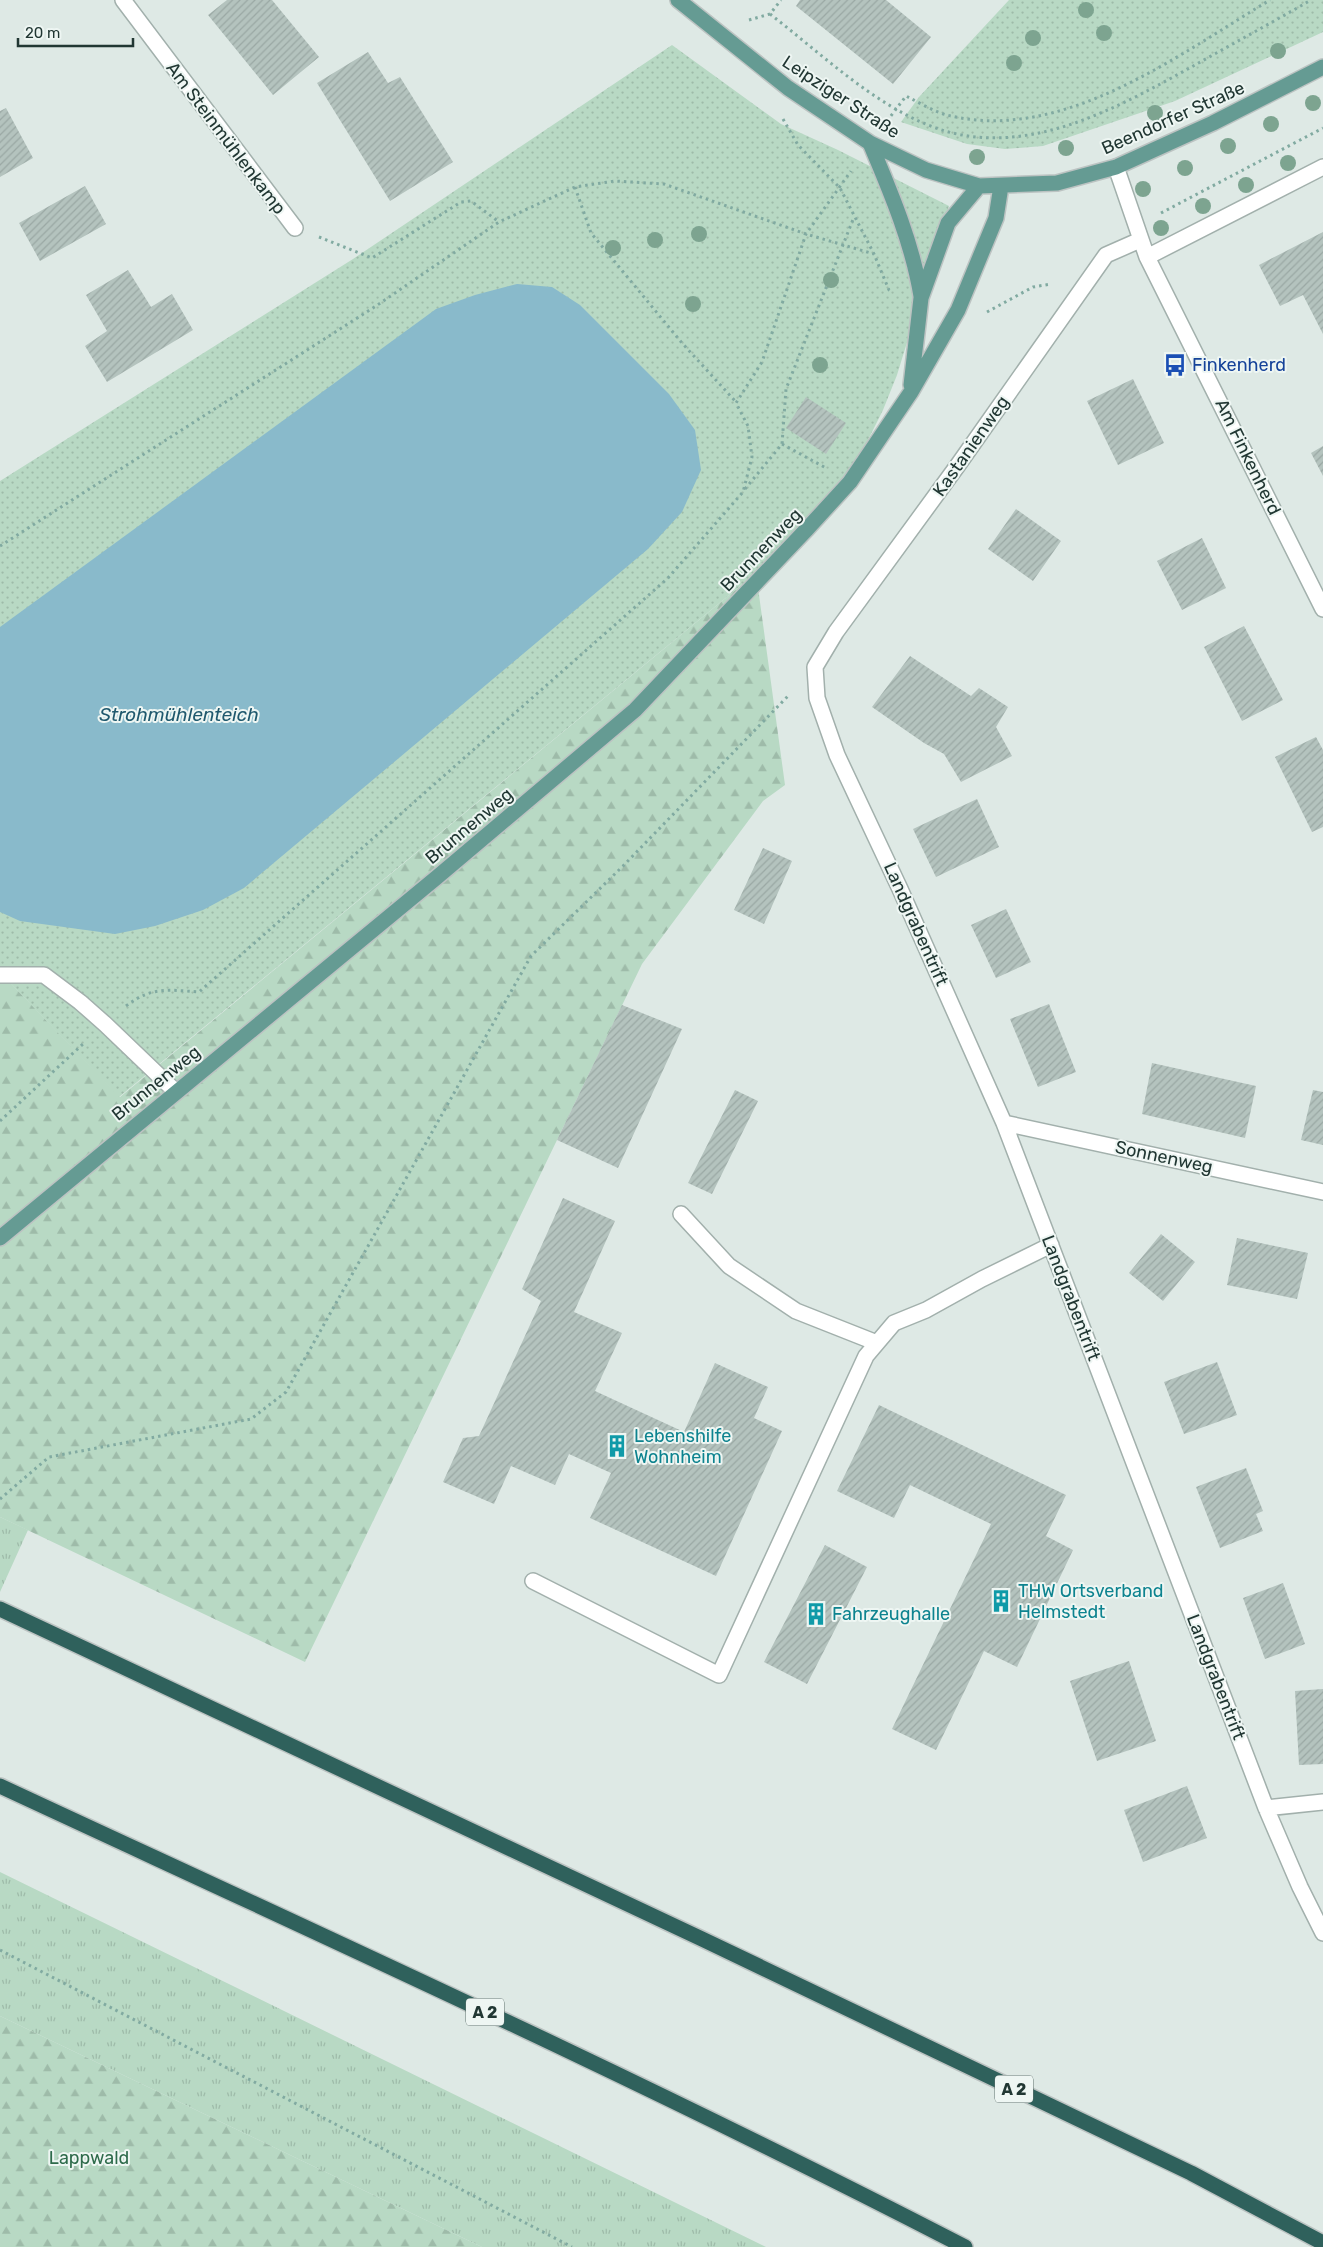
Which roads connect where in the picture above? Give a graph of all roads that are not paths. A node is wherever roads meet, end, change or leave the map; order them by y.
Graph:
1 (122, 0) edge
2 (678, 0) edge
3 (1323, 67) edge
4 (870, 143) junction
5 (1116, 167) junction
6 (1323, 167) edge
7 (980, 186) junction
8 (1001, 186) junction
9 (295, 228) road end
10 (1138, 233) junction
11 (1147, 257) junction
12 (921, 298) junction
13 (911, 392) junction
14 (1323, 609) edge
15 (815, 668) joint
16 (0, 975) edge
17 (175, 1092) junction
18 (1004, 1123) junction
19 (1323, 1192) edge
20 (681, 1214) dead end
21 (0, 1238) edge
22 (1051, 1245) junction
23 (877, 1343) junction
24 (533, 1581) dead end
25 (0, 1609) edge
26 (0, 1786) edge
27 (1323, 1802) edge
28 (1266, 1808) junction
29 (1323, 1933) edge
30 (1323, 2243) edge
31 (965, 2247) edge

1 - 9 street, Am Steinmühlenkamp
2 - 4 main road, Leipziger Straße
3 - 5 main road, Beendorfer Straße
4 - 7 main road, Leipziger Straße
4 - 12 main road
5 - 8 main road, Beendorfer Straße
5 - 10 street, Am Finkenherd
6 - 11 street
7 - 8 main road, Leipziger Straße
7 - 12 main road, Brunnenweg
8 - 13 main road, Brunnenweg
10 - 11 street, Am Finkenherd
10 - 15 street, Kastanienweg
11 - 14 street, Am Finkenherd
12 - 13 main road, Brunnenweg
13 - 17 main road, Brunnenweg
15 - 18 street, Landgrabentrift
16 - 17 street
17 - 21 main road, Brunnenweg
18 - 19 street, Sonnenweg
18 - 22 street, Landgrabentrift
20 - 23 street
22 - 23 street
22 - 28 street, Landgrabentrift
23 - 24 street
25 - 30 highway, A 2
26 - 31 highway, A 2
27 - 28 street
28 - 29 street, Landgrabentrift

